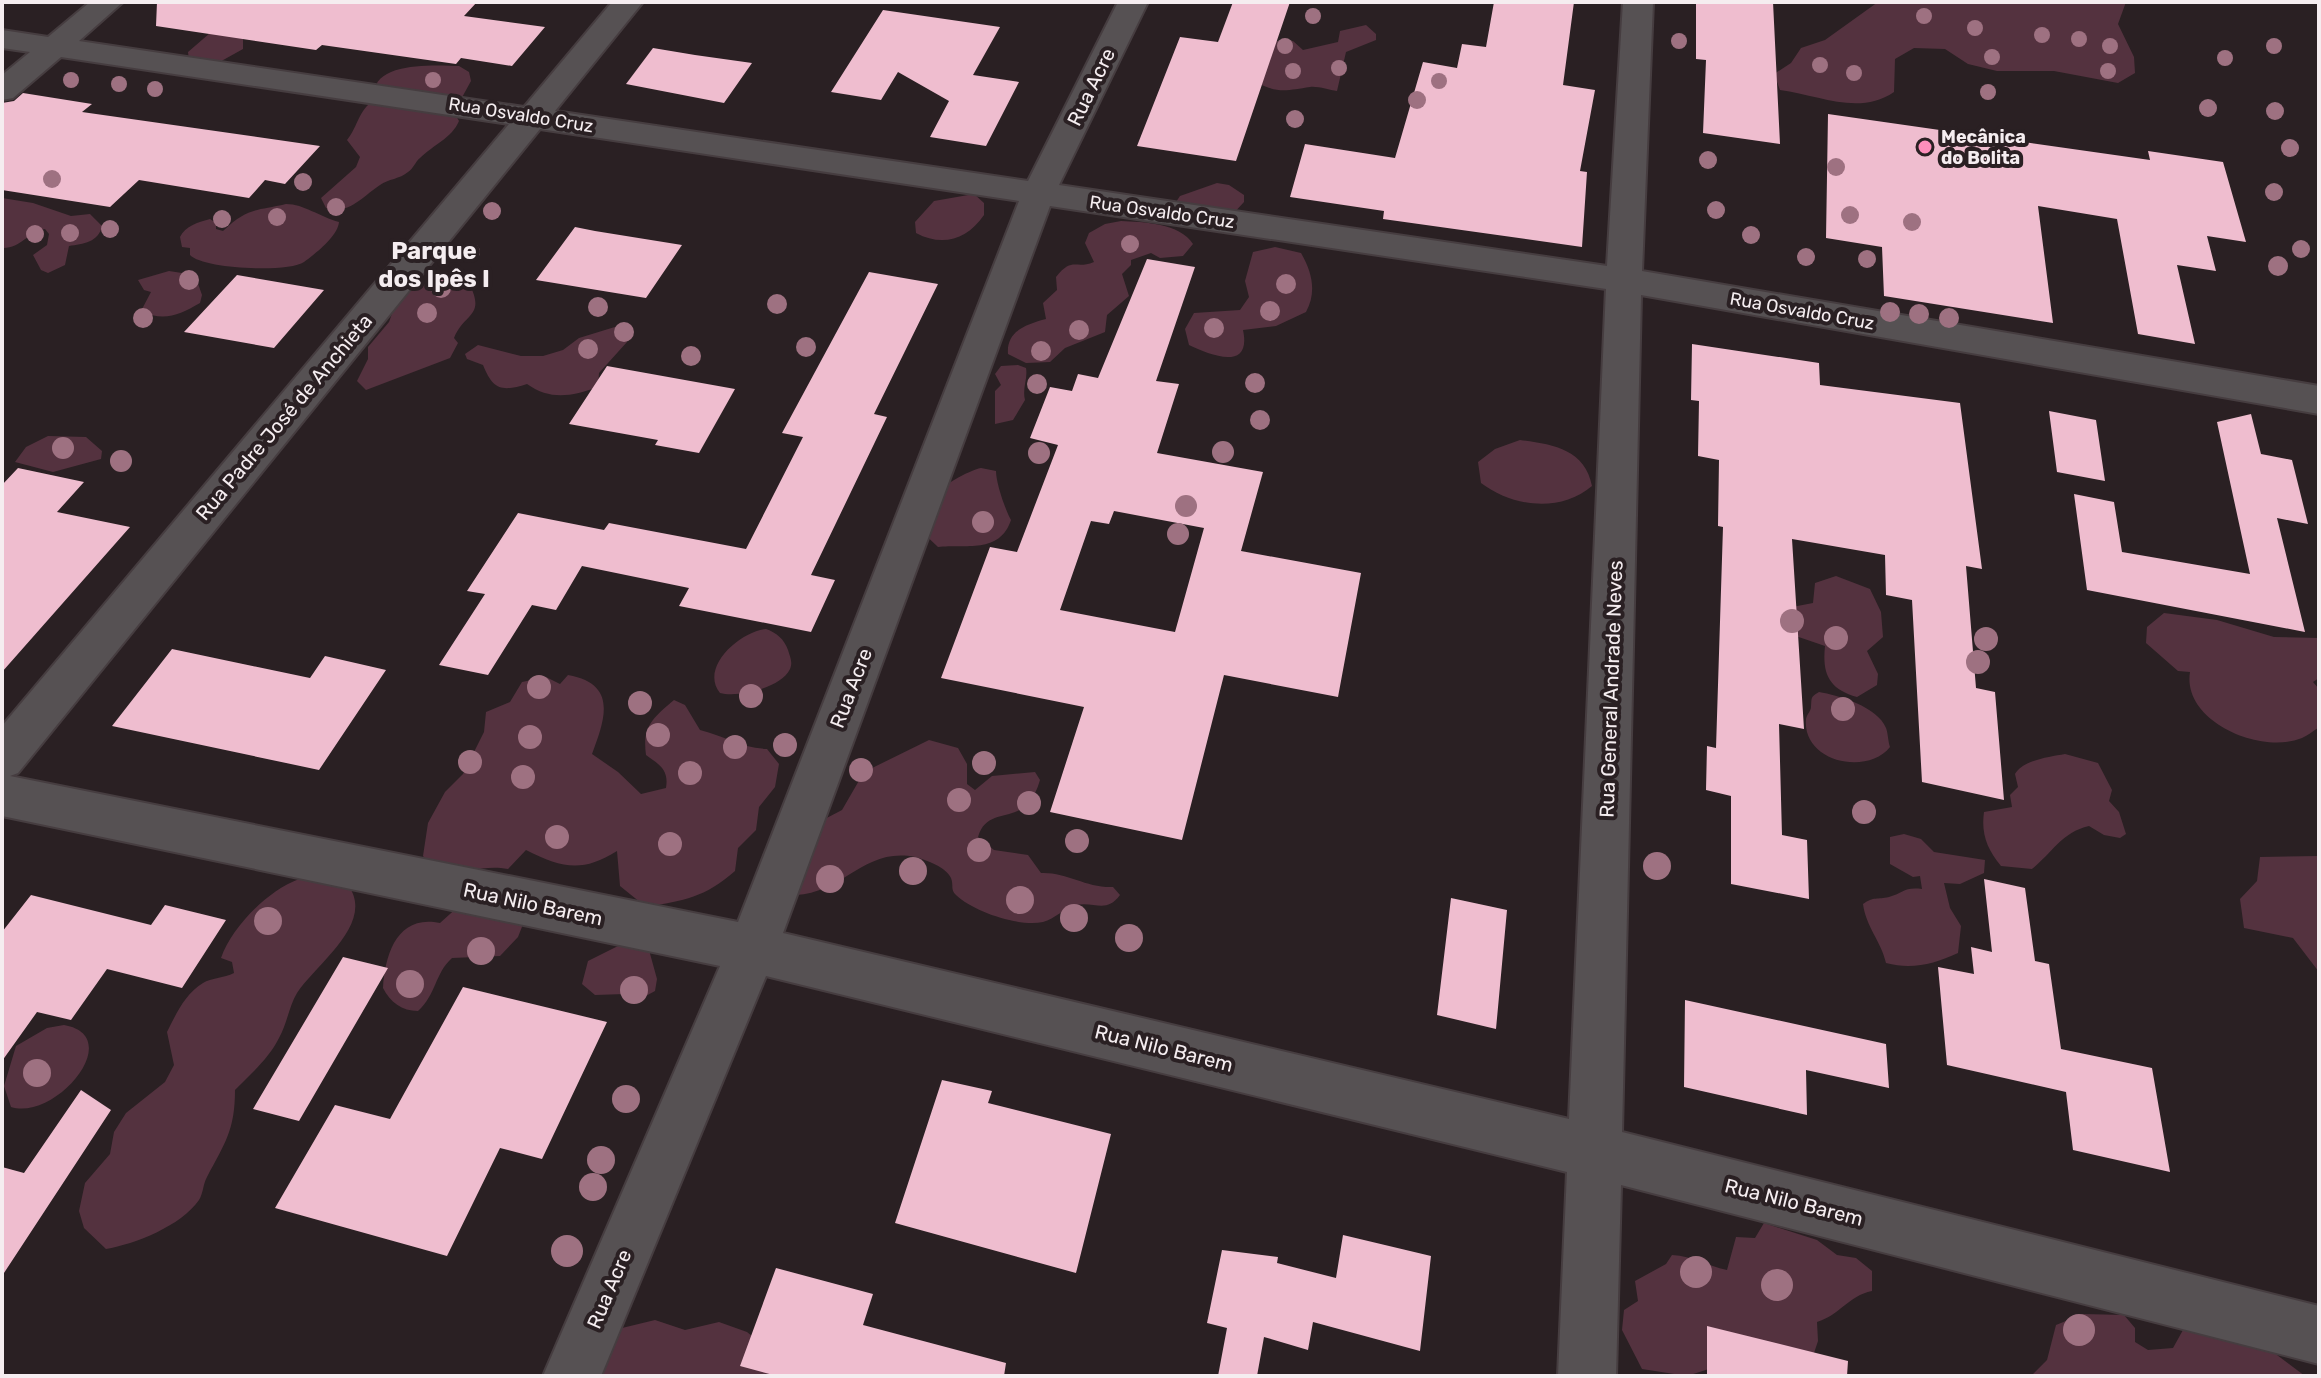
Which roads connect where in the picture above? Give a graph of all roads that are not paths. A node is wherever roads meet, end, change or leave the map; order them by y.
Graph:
1 (108, 2) edge
2 (628, 2) edge
3 (1133, 2) edge
4 (1638, 2) edge
5 (2, 39) edge
6 (56, 46) junction
7 (2, 91) edge
8 (533, 117) junction
9 (1038, 194) junction
10 (1624, 280) junction
11 (2319, 400) edge
12 (2, 759) edge
13 (2, 795) edge
14 (752, 949) junction
15 (1596, 1152) junction
16 (2319, 1335) edge
17 (572, 1376) edge
18 (1587, 1376) edge

1 - 6 street
2 - 8 street, Rua Padre José de Anchieta
3 - 9 street, Rua Acre
4 - 10 street, Rua General Andrade Neves
5 - 6 street, Rua Osvaldo Cruz
6 - 7 street
6 - 8 street, Rua Osvaldo Cruz
8 - 9 street, Rua Osvaldo Cruz
8 - 12 street, Rua Padre José de Anchieta
9 - 10 street, Rua Osvaldo Cruz
9 - 14 street, Rua Acre
10 - 11 street, Rua Osvaldo Cruz
10 - 15 street, Rua General Andrade Neves
13 - 14 street, Rua Nilo Barem
14 - 15 street, Rua Nilo Barem
14 - 17 street, Rua Acre
15 - 16 street, Rua Nilo Barem
15 - 18 street, Rua General Andrade Neves

